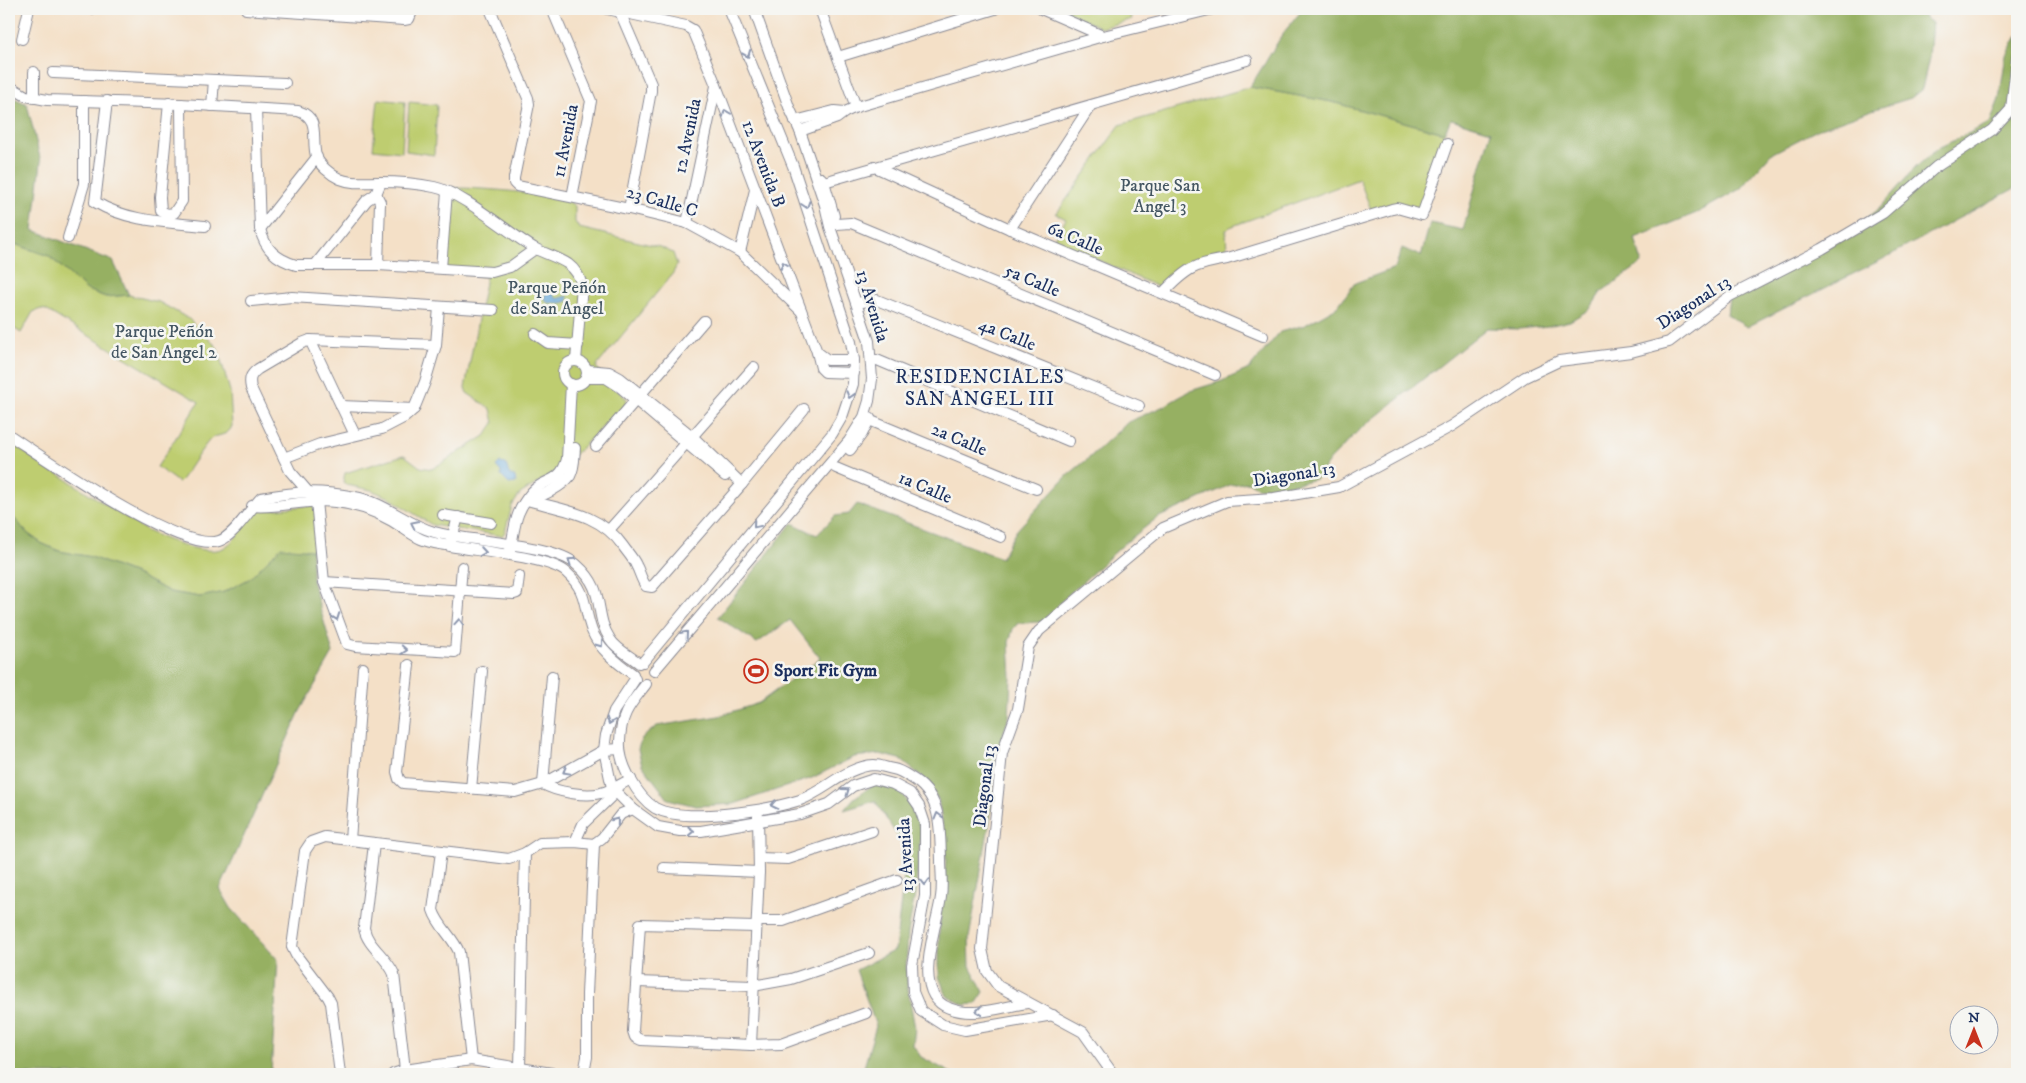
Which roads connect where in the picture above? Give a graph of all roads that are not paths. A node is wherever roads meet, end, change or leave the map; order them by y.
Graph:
1 (29, 9) edge
2 (246, 9) edge
3 (490, 9) edge
4 (552, 9) edge
5 (607, 9) edge
6 (728, 9) edge
7 (754, 9) edge
8 (820, 9) edge
9 (995, 9) edge
10 (1041, 9) edge
11 (1213, 9) edge
12 (293, 11) edge
13 (620, 12) junction
14 (353, 13) edge
15 (411, 14) edge
16 (1103, 36) junction
17 (22, 38) dead end
18 (838, 57) junction
19 (2017, 57) edge
20 (1247, 60) dead end
21 (34, 72) dead end
22 (53, 74) dead end
23 (214, 80) junction
24 (285, 83) dead end
25 (716, 85) junction
26 (9, 86) edge
27 (34, 98) junction
28 (84, 101) junction
29 (107, 101) junction
30 (169, 104) junction
31 (181, 104) junction
32 (1091, 105) junction
33 (212, 106) junction
34 (789, 107) junction
35 (856, 107) junction
36 (256, 108) junction
37 (845, 112) junction
38 (772, 114) junction
39 (795, 120) junction
40 (800, 130) junction
41 (1447, 144) dead end
42 (317, 157) junction
43 (793, 166) junction
44 (811, 166) junction
45 (875, 167) junction
46 (381, 182) junction
47 (824, 182) junction
48 (755, 190) junction
49 (447, 192) junction
50 (376, 194) junction
51 (572, 197) junction
52 (629, 209) junction
53 (687, 223) junction
54 (205, 226) dead end
55 (833, 226) junction
56 (260, 229) junction
57 (1010, 229) junction
58 (814, 231) junction
59 (68, 238) dead end
60 (535, 249) junction
61 (740, 252) junction
62 (316, 264) junction
63 (378, 265) junction
64 (441, 268) junction
65 (1163, 293) junction
66 (251, 301) dead end
67 (862, 302) junction
68 (439, 307) junction
69 (493, 310) dead end
70 (801, 311) junction
71 (704, 320) dead end
72 (535, 334) dead end
73 (1263, 336) dead end
74 (310, 340) junction
75 (436, 345) junction
76 (578, 345) junction
77 (817, 352) junction
78 (576, 360) junction
79 (854, 360) junction
80 (878, 360) junction
81 (754, 367) dead end
82 (854, 373) junction
83 (587, 374) junction
84 (1215, 375) dead end
85 (574, 384) junction
86 (638, 398) junction
87 (341, 406) junction
88 (1139, 406) dead end
89 (414, 409) junction
90 (804, 409) dead end
91 (869, 420) junction
92 (9, 435) edge
93 (355, 435) junction
94 (690, 440) junction
95 (1069, 441) dead end
96 (596, 446) dead end
97 (284, 458) junction
98 (836, 468) junction
99 (740, 486) junction
100 (1036, 489) dead end
101 (308, 491) junction
102 (527, 500) junction
103 (316, 501) junction
104 (252, 506) junction
105 (789, 513) junction
106 (443, 514) dead end
107 (458, 517) junction
108 (491, 523) dead end
109 (609, 530) junction
110 (1001, 537) dead end
111 (451, 541) junction
112 (512, 545) junction
113 (509, 556) junction
114 (462, 567) dead end
115 (519, 576) dead end
116 (324, 582) junction
117 (461, 591) junction
118 (641, 663) junction
119 (409, 665) dead end
120 (363, 668) dead end
121 (482, 671) dead end
122 (654, 671) junction
123 (552, 676) dead end
124 (634, 677) junction
125 (646, 684) junction
126 (620, 749) junction
127 (604, 750) junction
128 (630, 780) junction
129 (543, 784) junction
130 (471, 789) junction
131 (613, 790) junction
132 (633, 809) junction
133 (757, 809) junction
134 (729, 813) junction
135 (759, 821) junction
136 (732, 826) junction
137 (872, 831) dead end
138 (350, 840) junction
139 (575, 842) junction
140 (374, 844) junction
141 (594, 844) junction
142 (441, 852) junction
143 (524, 853) junction
144 (759, 858) junction
145 (664, 868) dead end
146 (759, 872) junction
147 (897, 880) dead end
148 (756, 924) junction
149 (869, 953) dead end
150 (637, 982) junction
151 (753, 986) junction
152 (1027, 1003) junction
153 (866, 1013) dead end
154 (1053, 1015) junction
155 (751, 1045) junction
156 (471, 1060) junction
157 (520, 1067) junction
158 (405, 1070) junction
159 (340, 1074) edge
160 (393, 1074) edge
161 (558, 1074) edge
162 (578, 1074) edge
163 (1113, 1074) edge

1 - 17 street
2 - 12 street
3 - 51 street, 23 Calle C
4 - 51 street, 11 Avenida
5 - 13 street
6 -> 38 street, 13 Avenida
7 - 34 street, 13 Avenida
8 - 18 street
9 - 18 street
10 - 16 street
11 - 16 street
12 - 14 street
13 - 25 street, 12 Avenida B
13 - 52 street
14 - 15 street
16 - 35 street
18 - 35 street
19 - 152 street, Diagonal 13
20 - 32 street
21 - 27 street
22 - 23 street
23 - 24 street
23 - 33 street
48 -> 25 street, 12 Avenida B
25 - 53 street, 12 Avenida
26 - 27 street
27 - 28 street
28 - 29 street
28 - 59 street
29 - 30 street
29 - 54 street
30 - 31 street
30 - 31 street
31 - 33 street
32 - 45 street
32 - 57 street
33 - 36 street
34 - 38 street
34 - 39 street, 13 Avenida
35 - 37 street
36 - 42 street
36 - 56 street
37 - 39 street
37 - 40 street
38 - 43 street, 13 Avenida
39 - 40 street, 13 Avenida
40 - 44 street, 13 Avenida
41 - 65 street
42 - 46 street
42 - 56 street
43 - 44 street
43 -> 58 street, 13 Avenida
44 - 47 street
44 - 55 street, 13 Avenida
45 - 47 street
45 - 57 street, 6a Calle
46 - 49 street
46 - 50 street
47 - 55 street
48 - 61 street
70 -> 48 street, 12 Avenida B
49 - 60 street
49 - 64 street
50 - 62 street
50 - 63 street
51 - 52 street, 23 Calle C
52 - 53 street, 23 Calle C
53 - 61 street, 23 Calle C
55 - 58 street
55 - 67 street
55 - 84 street, 5a Calle
55 - 105 street, 13 Avenida
56 - 62 street
57 - 65 street, 6a Calle
58 - 79 street, 13 Avenida
60 - 64 street
60 - 76 street
61 - 70 street, 23 Calle C
62 - 63 street
63 - 64 street
65 - 73 street, 6a Calle
66 - 68 street
67 - 80 street
67 - 88 street, 4a Calle
68 - 69 street
68 - 75 street
70 - 77 street, 12 Avenida B
71 - 86 street
72 - 76 street
74 - 75 street
74 - 87 street
74 - 97 street
75 - 89 street
76 - 78 street
77 - 79 street
77 - 82 street, 12 Avenida B
78 - 83 street
78 - 85 street
79 - 82 street, 13 Avenida
80 - 91 street
80 - 95 street
81 - 94 street
82 -> 118 street, 13 Avenida
83 - 85 street
83 - 86 street
85 - 102 street
86 - 94 street
86 - 96 street
87 - 89 street
87 - 93 street
89 - 93 street
90 - 99 street
91 - 98 street
91 - 100 street, 2a Calle
92 - 104 street
93 - 97 street
94 - 99 street
94 - 109 street
97 - 101 street
98 - 105 street
98 - 110 street, 1a Calle
99 - 109 street
101 - 103 street
101 - 104 street
111 -> 101 street
102 - 109 street
102 - 112 street
103 - 104 street
103 - 111 street
103 - 116 street
122 -> 105 street, 13 Avenida
106 - 107 street
107 - 108 street
107 - 111 street
111 - 112 street
111 -> 113 street
112 - 113 street
118 -> 112 street
113 -> 124 street
114 - 117 street
115 - 117 street
116 - 117 street
116 -> 117 street
118 - 122 street
118 - 124 street
119 - 130 street
120 - 138 street
121 - 130 street
122 - 125 street
123 - 129 street
124 - 125 street
124 -> 127 street
125 - 126 street, 13 Avenida
126 - 127 street
126 - 128 street, 13 Avenida
127 -> 129 street
127 - 131 street
128 - 131 street
128 - 134 street, 13 Avenida
129 - 130 street
129 - 131 street
131 - 132 street, 13 Avenida
131 - 139 street
132 -> 136 street, 13 Avenida
141 -> 132 street
133 - 134 street, 13 Avenida
133 - 135 street
152 -> 133 street, 13 Avenida
134 - 136 street
135 - 136 street, 13 Avenida
135 - 144 street
135 -> 154 street, 13 Avenida
137 - 144 street
138 - 140 street
138 - 159 street
139 - 141 street
139 - 143 street
140 - 142 street
140 - 158 street
141 - 162 street
142 - 143 street
142 - 156 street
143 - 157 street
144 - 146 street
145 - 146 street
146 - 148 street
147 - 148 street
148 - 150 street
148 - 151 street
149 - 151 street
150 - 151 street
150 - 155 street
151 - 155 street
152 - 154 street, Diagonal 13
153 - 155 street
154 - 163 street, Diagonal 13
156 - 157 street
156 - 158 street
157 - 161 street
158 - 160 street

